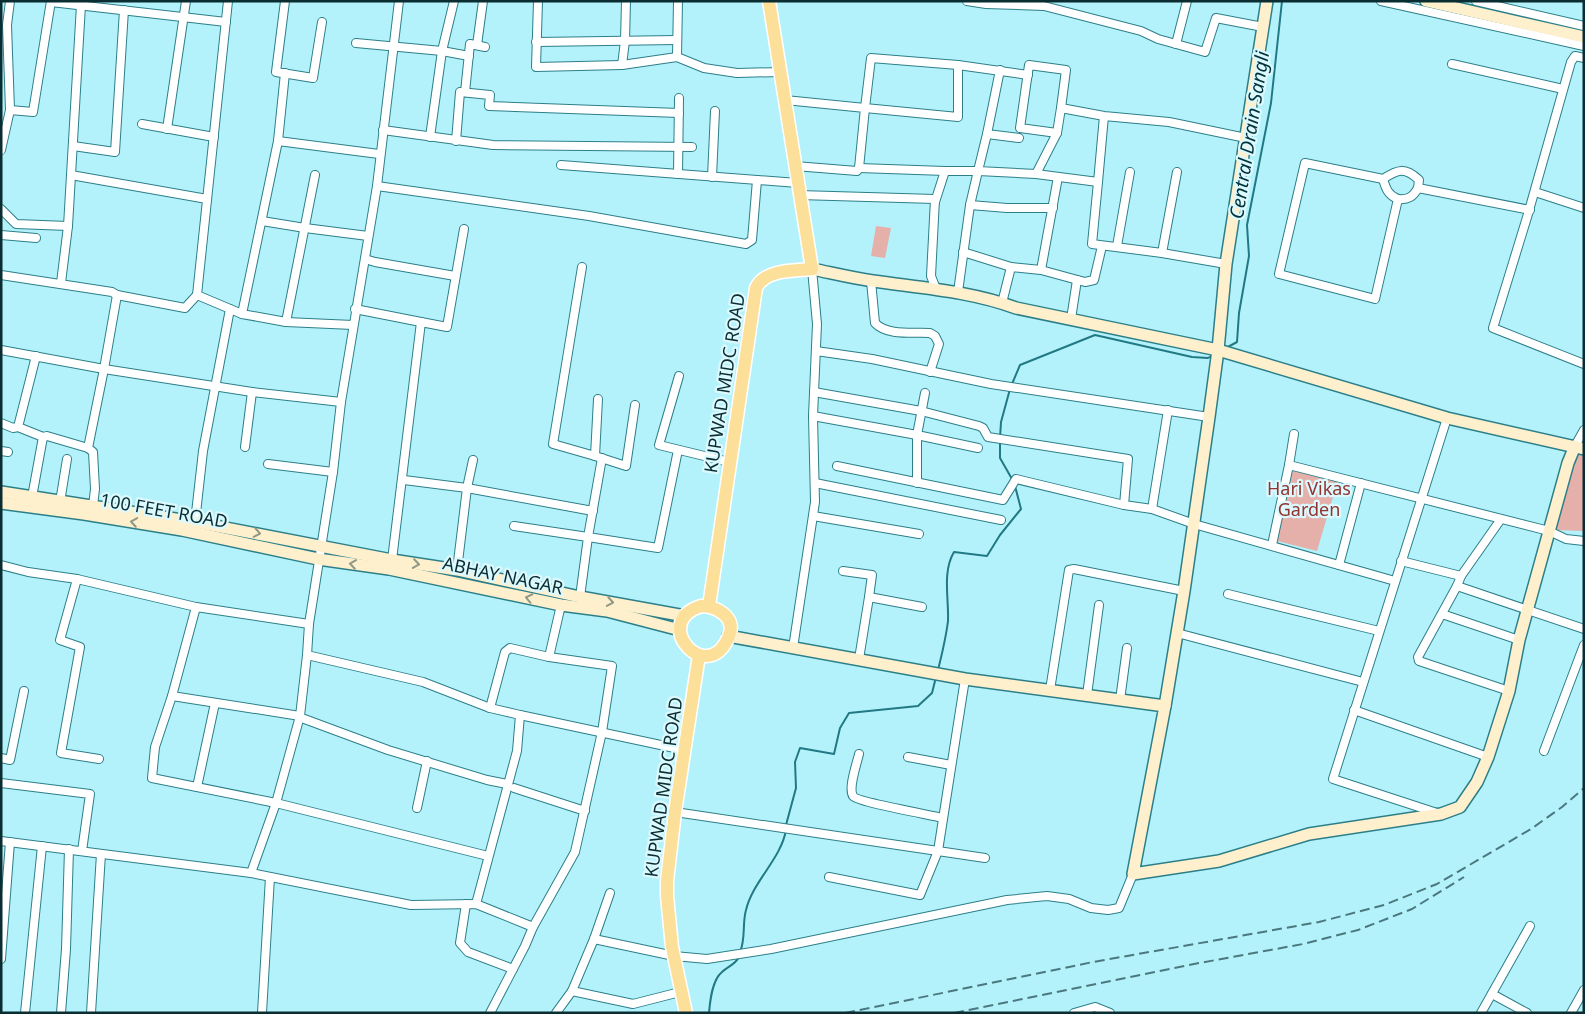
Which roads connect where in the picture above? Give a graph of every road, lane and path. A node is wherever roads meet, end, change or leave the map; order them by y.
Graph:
1 (10, 1) edge
2 (186, 1) edge
3 (228, 1) edge
4 (285, 1) edge
5 (399, 1) edge
6 (454, 1) edge
7 (484, 1) edge
8 (538, 1) edge
9 (626, 1) edge
10 (678, 1) edge
11 (769, 1) edge
12 (967, 1) edge
13 (1187, 1) edge
14 (1267, 1) edge
15 (1381, 1) edge
16 (1426, 1) edge
17 (1476, 1) edge
18 (51, 2) edge
19 (1044, 3) edge
20 (81, 5) junction
21 (1507, 5) edge
22 (124, 10) junction
23 (184, 17) junction
24 (226, 22) junction
25 (322, 22) dead end
26 (4, 25) edge
27 (1584, 26) edge
28 (1263, 27) junction
29 (677, 40) junction
30 (625, 41) junction
31 (536, 42) junction
32 (1581, 42) edge
33 (356, 43) dead end
34 (1176, 44) junction
35 (394, 46) junction
36 (442, 51) junction
37 (469, 56) junction
38 (1575, 56) junction
39 (677, 57) junction
40 (1584, 58) edge
41 (1452, 64) dead end
42 (622, 65) junction
43 (958, 65) junction
44 (1000, 70) junction
45 (780, 72) junction
46 (285, 74) junction
47 (1028, 75) junction
48 (1563, 89) junction
49 (465, 92) junction
50 (679, 98) dead end
51 (785, 100) junction
52 (865, 108) junction
53 (1061, 108) junction
54 (714, 111) dead end
55 (679, 112) junction
56 (7, 113) edge
57 (1104, 116) junction
58 (142, 124) dead end
59 (167, 129) junction
60 (383, 130) junction
61 (1057, 133) junction
62 (987, 134) junction
63 (3, 136) edge
64 (214, 137) junction
65 (430, 137) junction
66 (1019, 138) dead end
67 (1246, 138) junction
68 (278, 141) junction
69 (456, 141) junction
70 (73, 146) junction
71 (678, 147) junction
72 (692, 147) dead end
73 (1, 150) edge
74 (380, 154) junction
75 (561, 165) dead end
76 (795, 166) junction
77 (859, 168) junction
78 (945, 171) junction
79 (978, 171) junction
80 (1130, 172) dead end
81 (1177, 172) dead end
82 (678, 174) junction
83 (1036, 174) junction
84 (71, 175) junction
85 (315, 176) dead end
86 (712, 177) junction
87 (1058, 177) junction
88 (1383, 179) junction
89 (757, 180) junction
90 (1098, 182) junction
91 (377, 186) junction
92 (1418, 188) junction
93 (799, 189) junction
94 (1535, 192) junction
95 (207, 199) junction
96 (1398, 200) junction
97 (934, 202) junction
98 (970, 205) junction
99 (1053, 208) junction
100 (1584, 208) edge
101 (1, 209) edge
102 (1530, 210) junction
103 (262, 221) junction
104 (68, 226) junction
105 (305, 228) junction
106 (464, 230) dead end
107 (1, 235) edge
108 (368, 236) junction
109 (36, 238) dead end
110 (1102, 246) junction
111 (1117, 246) junction
112 (963, 252) junction
113 (1162, 253) junction
114 (365, 259) junction
115 (1226, 264) junction
116 (1011, 266) junction
117 (582, 268) dead end
118 (812, 268) junction
119 (1041, 270) junction
120 (1, 274) edge
121 (455, 276) junction
122 (1078, 280) junction
123 (871, 281) junction
124 (61, 283) junction
125 (936, 289) junction
126 (958, 292) junction
127 (117, 295) junction
128 (197, 296) junction
129 (1002, 302) junction
130 (230, 309) junction
131 (356, 309) junction
132 (242, 314) junction
133 (1071, 319) junction
134 (286, 322) junction
135 (420, 322) junction
136 (353, 325) junction
137 (1, 350) edge
138 (1218, 350) junction
139 (816, 351) junction
140 (36, 356) junction
141 (1584, 364) edge
142 (104, 369) junction
143 (930, 372) junction
144 (679, 376) dead end
145 (216, 386) junction
146 (252, 392) junction
147 (814, 392) junction
148 (925, 393) dead end
149 (598, 399) dead end
150 (341, 402) junction
151 (635, 405) dead end
152 (1168, 410) junction
153 (921, 411) junction
154 (813, 416) junction
155 (1209, 417) junction
156 (1447, 418) junction
157 (1, 423) edge
158 (18, 427) junction
159 (1584, 430) edge
160 (1294, 434) dead end
161 (917, 435) junction
162 (43, 437) junction
163 (245, 447) dead end
164 (88, 448) junction
165 (978, 448) dead end
166 (1579, 448) edge
167 (678, 450) junction
168 (599, 457) junction
169 (67, 459) dead end
170 (472, 460) dead end
171 (730, 462) junction
172 (268, 464) dead end
173 (1289, 465) junction
174 (837, 466) dead end
175 (333, 472) junction
176 (404, 480) dead end
177 (816, 483) junction
178 (917, 483) junction
179 (1361, 483) junction
180 (467, 488) junction
181 (1, 492) edge
182 (32, 497) junction
183 (1421, 499) junction
184 (60, 502) junction
185 (1, 503) edge
186 (1124, 505) junction
187 (93, 506) junction
188 (1152, 509) junction
189 (592, 511) junction
190 (813, 516) junction
191 (1501, 519) junction
192 (1001, 520) dead end
193 (195, 522) junction
194 (1194, 524) junction
195 (514, 526) dead end
196 (1550, 532) junction
197 (919, 534) dead end
198 (588, 537) junction
199 (1584, 541) edge
200 (321, 545) junction
201 (1272, 545) junction
202 (318, 559) junction
203 (392, 560) junction
204 (1401, 561) junction
205 (1, 565) edge
206 (1339, 565) junction
207 (457, 570) junction
208 (843, 571) dead end
209 (1461, 576) junction
210 (77, 580) junction
211 (1395, 581) junction
212 (1457, 586) junction
213 (1184, 591) junction
214 (1228, 594) dead end
215 (580, 597) junction
216 (870, 597) junction
217 (561, 605) junction
218 (1099, 605) dead end
219 (709, 606) junction
220 (196, 607) junction
221 (922, 607) dead end
222 (1528, 609) junction
223 (1442, 614) junction
224 (686, 616) junction
225 (309, 624) junction
226 (1584, 629) edge
227 (680, 630) junction
228 (1379, 632) junction
229 (1177, 633) junction
230 (728, 636) junction
231 (1520, 640) junction
232 (1584, 645) edge
233 (793, 648) junction
234 (1127, 648) dead end
235 (307, 655) junction
236 (699, 655) junction
237 (549, 657) junction
238 (859, 659) junction
239 (965, 679) junction
240 (1363, 682) junction
241 (1050, 690) junction
242 (24, 691) dead end
243 (1509, 691) junction
244 (1086, 695) junction
245 (172, 696) junction
246 (1120, 700) junction
247 (215, 703) junction
248 (1165, 706) junction
249 (490, 708) junction
250 (1354, 710) junction
251 (520, 715) junction
252 (300, 716) junction
253 (602, 732) junction
254 (684, 750) junction
255 (1544, 751) dead end
256 (859, 754) dead end
257 (908, 757) dead end
258 (1488, 757) junction
259 (1, 758) edge
260 (99, 759) dead end
261 (426, 761) junction
262 (951, 765) junction
263 (1, 783) edge
264 (511, 786) junction
265 (197, 787) junction
266 (276, 803) junction
267 (417, 808) dead end
268 (585, 811) junction
269 (675, 812) junction
270 (1441, 814) junction
271 (943, 818) junction
272 (1, 840) edge
273 (10, 842) junction
274 (42, 846) junction
275 (69, 849) junction
276 (82, 851) junction
277 (938, 851) junction
278 (101, 854) junction
279 (488, 856) junction
280 (985, 858) dead end
281 (251, 873) junction
282 (1133, 874) junction
283 (270, 877) junction
284 (829, 877) dead end
285 (610, 892) dead end
286 (466, 904) junction
287 (476, 904) junction
288 (1530, 926) dead end
289 (533, 927) junction
290 (594, 939) junction
291 (674, 956) junction
292 (1, 958) edge
293 (513, 969) junction
294 (1584, 990) edge
295 (572, 991) junction
296 (680, 992) junction
297 (1492, 994) junction
298 (25, 1013) edge
299 (61, 1013) edge
300 (91, 1013) edge
301 (262, 1013) edge
302 (490, 1013) edge
303 (556, 1013) edge
304 (686, 1013) edge
305 (1074, 1013) edge
306 (1110, 1013) edge
307 (1481, 1013) edge
308 (1527, 1013) edge
309 (1571, 1013) edge

1 - 26 street
2 - 23 street
3 - 24 street
4 - 46 street
5 - 35 street
6 - 36 street
7 - 37 street
8 - 31 street
9 - 30 street
10 - 29 street
11 - 45 main road
12 - 19 street
13 - 34 street
14 - 28 main road
15 - 32 street
16 - 32 main road
17 - 21 street
18 - 20 street
18 - 56 street
19 - 34 street
20 - 22 street
20 - 70 street
21 - 27 street
22 - 23 street
22 - 70 street
23 - 24 street
23 - 59 street
24 - 64 street
25 - 46 street
26 - 56 street
28 - 34 street
28 - 67 main road
29 - 30 street
29 - 39 street
30 - 31 street
30 - 42 street
31 - 42 street
32 - 38 street
33 - 35 street
35 - 36 street
35 - 60 street
36 - 37 street
36 - 65 street
37 - 49 street
38 - 40 street
38 - 48 street
39 - 42 street
39 - 45 street
41 - 48 street
43 - 44 street
43 - 52 street
43 - 52 street
44 - 47 street
44 - 62 street
45 - 51 main road
46 - 68 street
47 - 53 street
47 - 61 street
48 - 94 street
49 - 55 street
49 - 69 street
50 - 55 street
51 - 52 street
51 - 76 main road
52 - 77 street
53 - 57 street
53 - 61 street
54 - 86 street
55 - 71 street
56 - 63 street
57 - 67 street
57 - 90 street
58 - 59 street
59 - 64 street
60 - 65 street
60 - 74 street
61 - 83 street
62 - 66 street
62 - 79 street
63 - 73 street
64 - 95 street
65 - 69 street
67 - 115 main road
68 - 74 street
68 - 103 street
69 - 71 street
70 - 84 street
71 - 72 street
71 - 82 street
74 - 91 street
75 - 82 street
76 - 77 street
76 - 93 main road
77 - 78 street
78 - 79 street
78 - 97 street
79 - 83 street
79 - 98 street
80 - 111 street
81 - 113 street
82 - 86 street
83 - 87 street
84 - 95 street
84 - 104 street
85 - 105 street
86 - 89 street
87 - 90 street
87 - 99 street
88 - 92 street
88 - 96 street
88 - 96 street
89 - 91 street
89 - 93 street
90 - 110 street
91 - 108 street
92 - 96 street
92 - 102 street
93 - 97 street
93 - 118 main road
94 - 100 street
94 - 102 street
95 - 128 street
97 - 125 street
98 - 99 street
98 - 112 street
99 - 119 street
101 - 104 street
102 - 141 street
103 - 105 street
103 - 132 street
104 - 124 street
105 - 108 street
105 - 134 street
106 - 121 street
107 - 109 street
108 - 114 street
110 - 111 street
110 - 122 street
111 - 113 street
112 - 116 street
112 - 126 street
113 - 115 street
114 - 121 street
114 - 131 street
115 - 138 main road
116 - 119 street
116 - 129 street
117 - 168 street
118 - 123 main road
118 - 139 street
118 - 171 main road, KUPWAD MIDC ROAD
119 - 122 street
120 - 124 street
121 - 135 street
122 - 133 street
123 - 125 main road
123 - 143 street
124 - 127 street
125 - 126 main road
126 - 129 main road
127 - 128 street
127 - 142 street
128 - 130 street
129 - 133 main road
130 - 132 street
130 - 145 street
131 - 135 street
131 - 136 street
132 - 134 street
133 - 138 main road
134 - 136 street
135 - 203 street
136 - 150 street
137 - 140 street
138 - 155 main road
138 - 156 main road
139 - 143 street
139 - 147 street
140 - 142 street
140 - 158 street
142 - 145 street
142 - 164 street
143 - 152 street
144 - 167 street
145 - 146 street
145 - 193 street
146 - 150 street
146 - 163 street
147 - 153 street
147 - 154 street
148 - 153 street
149 - 168 street
150 - 175 street
151 - 168 street
152 - 155 street
152 - 188 street
153 - 161 street
153 - 186 street
154 - 161 street
154 - 177 street
155 - 194 main road
156 - 166 main road
156 - 183 street
157 - 158 street
158 - 162 street
159 - 166 street
160 - 173 street
161 - 165 street
161 - 178 street
162 - 164 street
162 - 182 street
164 - 187 street
166 - 196 main road
167 - 171 street
167 - 198 street
168 - 189 street
169 - 184 street
170 - 180 street
171 - 219 main road, KUPWAD MIDC ROAD
172 - 175 street
173 - 179 street
173 - 201 street
174 - 178 street
175 - 200 street
176 - 180 street
177 - 190 street
177 - 192 street
178 - 186 street
179 - 183 street
179 - 206 street
180 - 189 street
180 - 207 street
181 - 182 main road
182 - 184 main road
183 - 191 street
183 - 204 street
184 - 187 main road
202 -> 185 main road, 100 FEET ROAD
186 - 188 street
187 - 193 main road
188 - 194 street
189 - 198 street
190 - 197 street
190 - 233 street
191 - 196 street
191 - 209 street
193 -> 200 main road
194 - 201 street
194 - 213 main road
195 - 198 street
196 - 199 street
196 - 222 main road
198 - 215 street
200 - 202 street
200 - 203 main road
201 - 206 street
217 -> 202 main road, ABHAY NAGAR
202 - 225 street
203 -> 207 main road
204 - 209 street
204 - 211 street
205 - 210 street
206 - 211 street
207 - 215 main road
208 - 216 street
209 - 212 street
210 - 220 street
210 - 260 street
211 - 228 street
212 - 222 street
212 - 223 street
213 - 229 main road
213 - 241 street
214 - 228 street
215 -> 224 main road
216 - 221 street
216 - 238 street
217 - 227 main road, ABHAY NAGAR
217 - 237 street
218 - 244 street
219 - 224 main road
219 - 230 main road
220 - 225 street
220 - 245 street
222 - 226 street
222 - 231 main road
223 - 231 street
223 - 243 street
224 - 227 main road
225 - 235 street
227 - 236 main road
228 - 240 street
229 - 240 street
229 - 248 main road
230 - 233 main road
230 - 236 main road
231 - 243 main road
232 - 255 street
233 - 238 main road
234 - 246 street
235 - 249 street
235 - 252 street
236 - 254 main road, KUPWAD MIDC ROAD
237 - 249 street
237 - 253 street
238 - 239 main road
239 - 241 main road
239 - 262 street
240 - 250 street
241 - 244 main road
242 - 259 street
243 - 258 main road
244 - 246 main road
245 - 247 street
245 - 265 street
246 - 248 main road
247 - 252 street
247 - 265 street
248 - 282 main road
249 - 251 street
250 - 258 street
250 - 270 street
251 - 253 street
251 - 264 street
252 - 261 street
252 - 266 street
253 - 254 street
253 - 268 street
254 - 269 main road, KUPWAD MIDC ROAD
256 - 271 street
257 - 262 street
258 - 270 main road
261 - 264 street
261 - 267 street
262 - 271 street
263 - 276 street
264 - 268 street
264 - 279 street
265 - 266 street
266 - 279 street
266 - 281 street
268 - 289 street
269 - 277 street
269 - 291 main road, KUPWAD MIDC ROAD
270 - 282 main road
271 - 277 street
272 - 273 street
273 - 274 street
273 - 292 street
274 - 275 street
274 - 298 street
275 - 276 street
275 - 299 street
276 - 278 street
277 - 280 street
277 - 284 street
278 - 281 street
278 - 300 street
279 - 287 street
281 - 283 street
282 - 291 street
283 - 286 street
283 - 301 street
285 - 290 street
286 - 287 street
286 - 293 street
287 - 289 street
288 - 297 street
289 - 293 street
290 - 291 street
290 - 295 street
291 - 296 main road, KUPWAD MIDC ROAD
293 - 302 street
294 - 309 street
295 - 296 street
295 - 303 street
296 - 304 main road, KUPWAD MIDC ROAD
297 - 307 street
297 - 308 street
305 - 306 street

